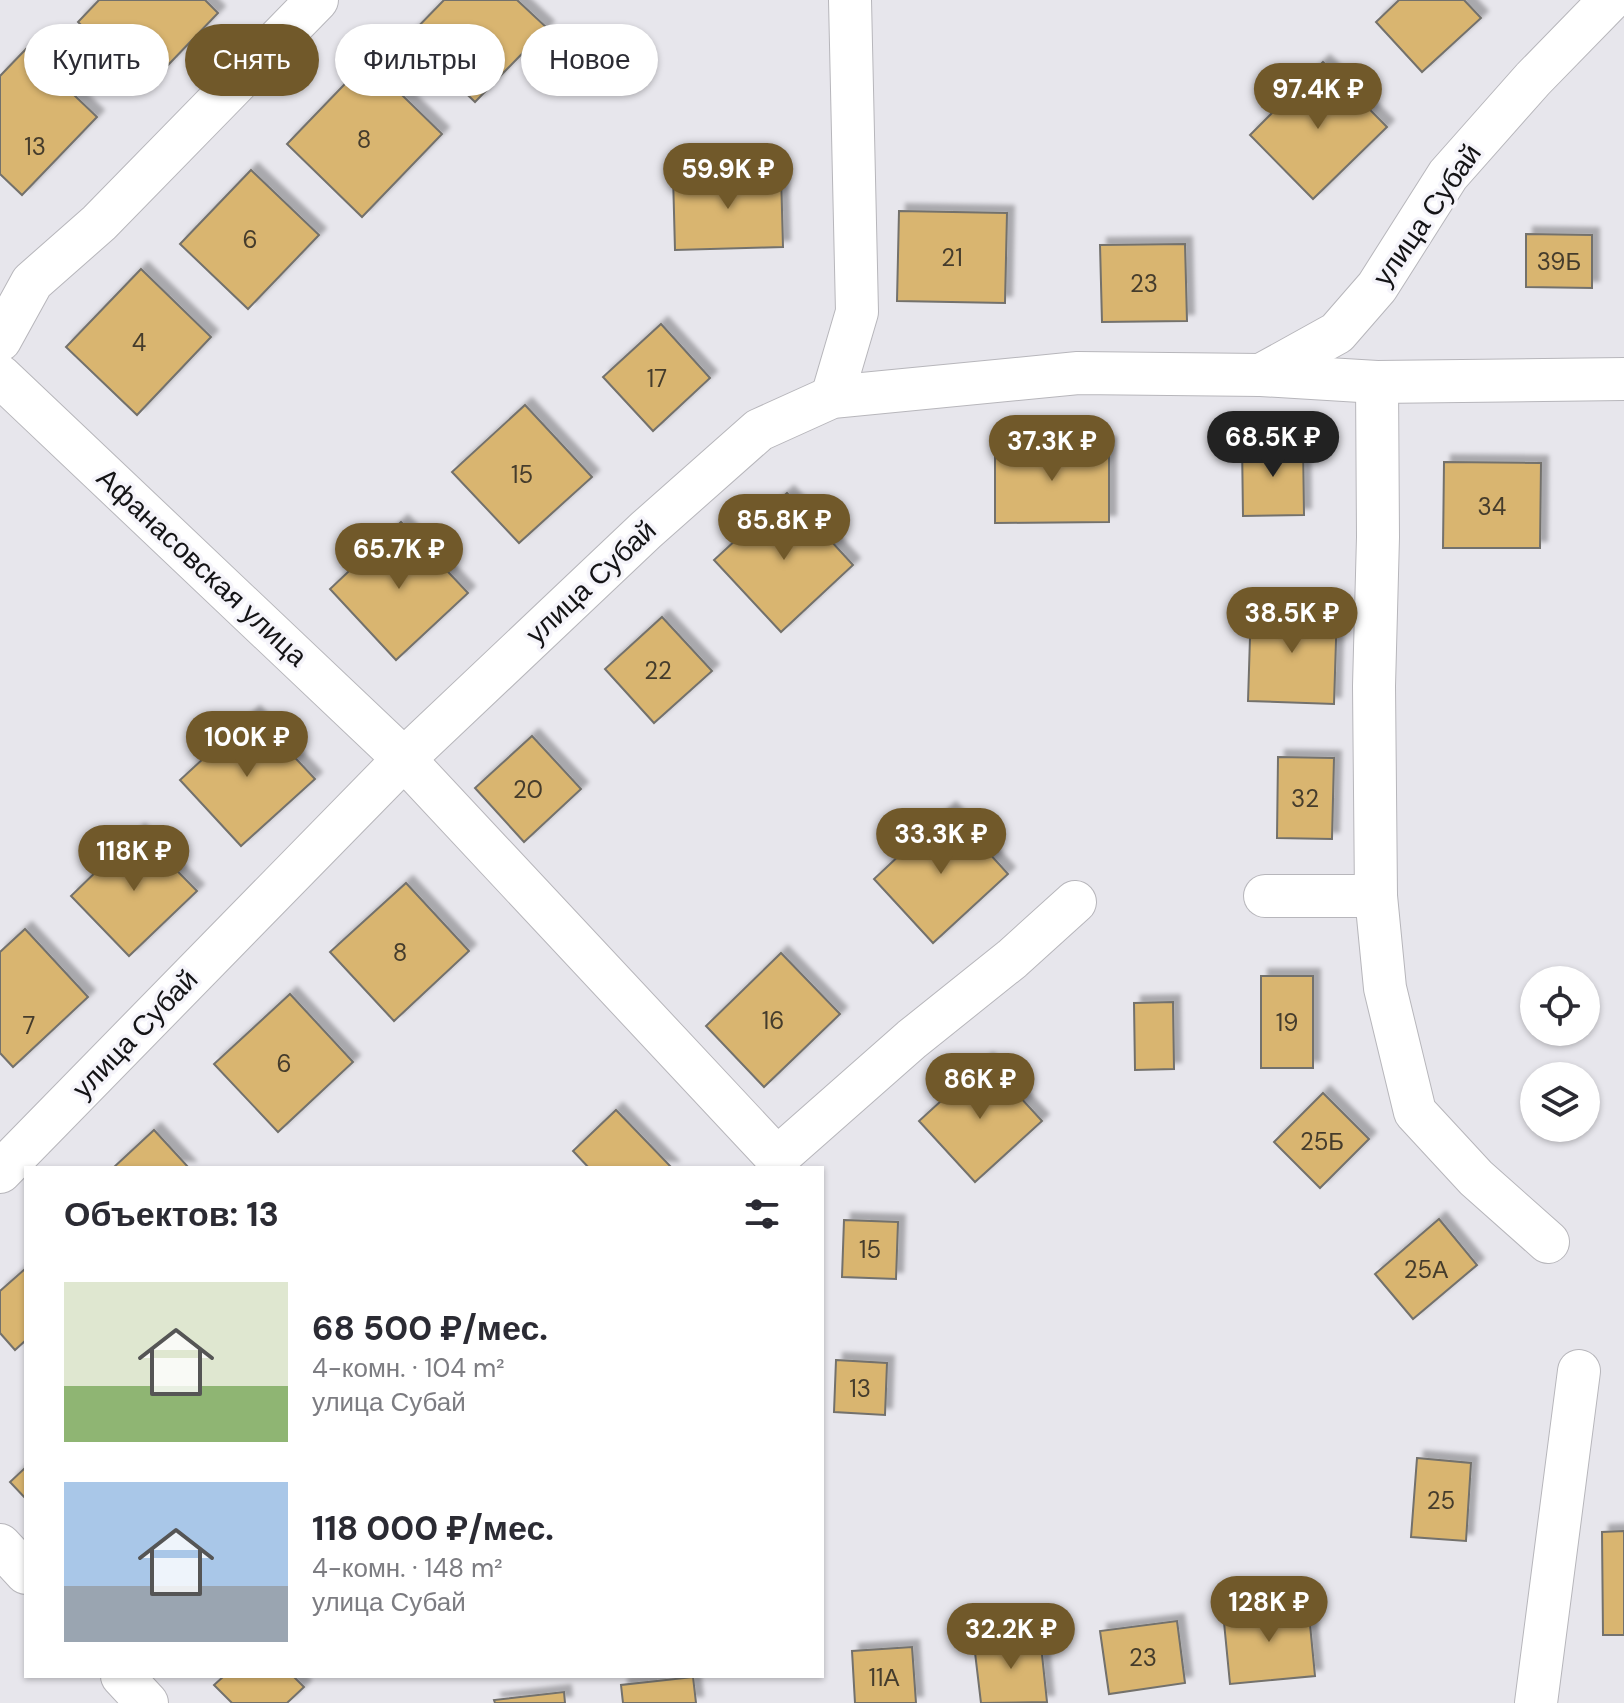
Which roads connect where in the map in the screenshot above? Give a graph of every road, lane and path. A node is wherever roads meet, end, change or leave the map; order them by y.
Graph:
1 (317, 0) edge
2 (850, 0) edge
3 (1610, 0) edge
4 (0, 340) edge
5 (1261, 375) junction
6 (0, 376) edge
7 (1624, 379) edge
8 (1377, 382) junction
9 (832, 397) junction
10 (404, 759) junction
11 (1265, 896) dead end
12 (1376, 896) junction
13 (1075, 902) dead end
14 (778, 1163) edge
15 (0, 1172) edge
16 (1548, 1242) dead end
17 (1579, 1371) dead end
18 (0, 1545) edge
19 (24, 1571) edge
20 (124, 1678) edge
21 (147, 1703) edge
22 (1536, 1703) edge

1 - 4 street
2 - 9 street
3 - 5 street, улица Субай
5 - 8 street, улица Субай
5 - 9 street, улица Субай
6 - 10 street, Афанасовская улица
7 - 8 street, улица Субай
8 - 12 street
9 - 10 street, улица Субай
10 - 14 street
10 - 15 street, улица Субай
11 - 12 street
12 - 16 street
13 - 14 street
17 - 22 street
18 - 19 street
20 - 21 street

